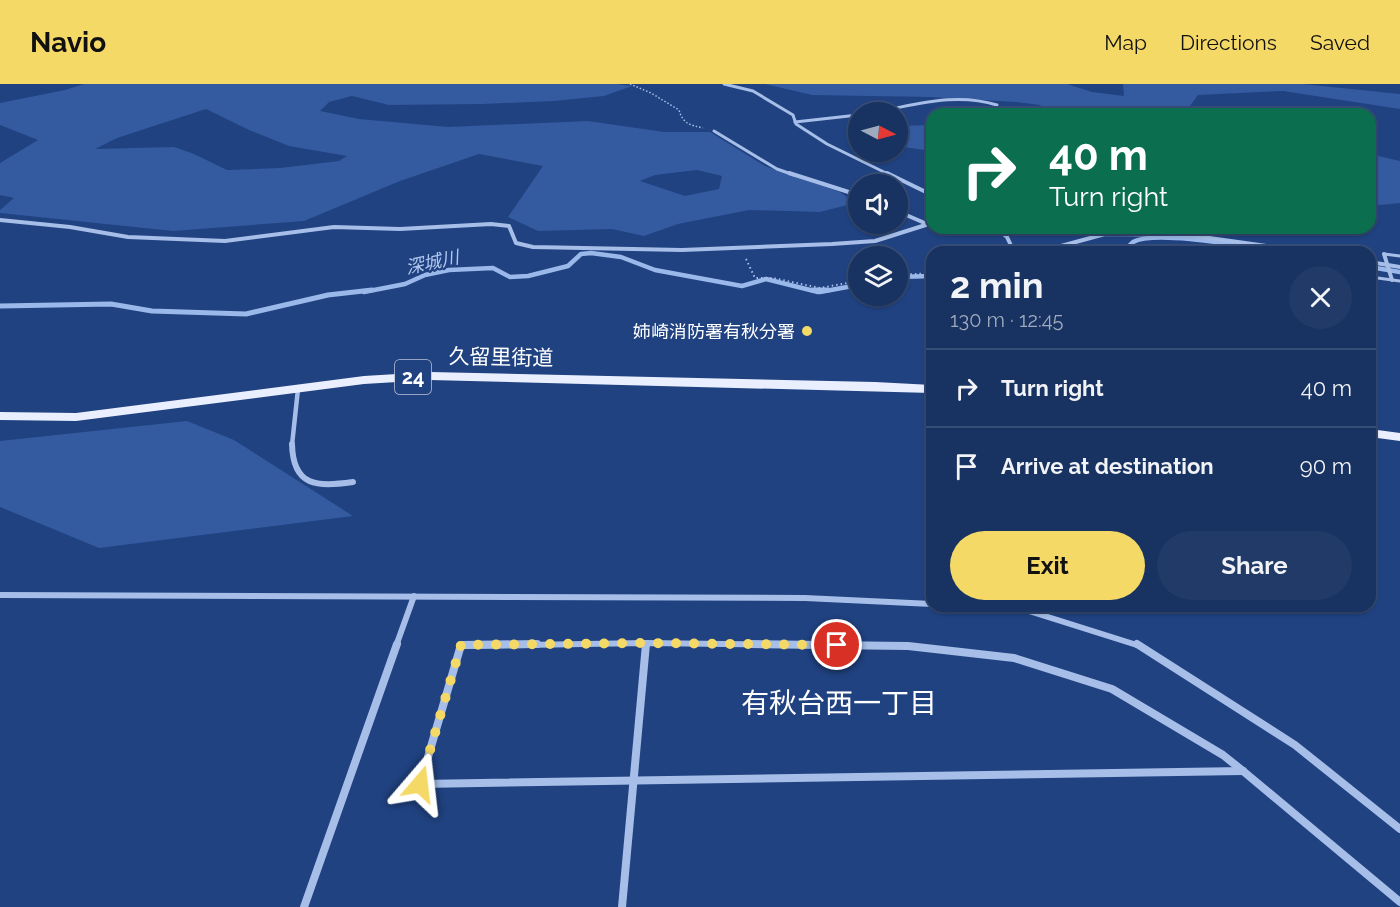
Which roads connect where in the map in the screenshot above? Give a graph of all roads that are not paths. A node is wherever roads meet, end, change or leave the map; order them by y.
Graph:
1 (724, 84) edge
2 (998, 105) dead end
3 (908, 107) edge
4 (848, 116) edge
5 (795, 122) junction
6 (714, 130) road end
7 (848, 192) edge
8 (926, 192) edge
9 (908, 216) edge
10 (0, 220) edge
11 (926, 222) edge
12 (926, 224) edge
13 (1105, 234) edge
14 (1105, 234) edge
15 (1129, 234) edge
16 (1129, 234) edge
17 (1188, 234) edge
18 (1188, 234) edge
19 (1060, 246) edge
20 (1269, 246) edge
21 (1384, 254) joint
22 (1400, 256) edge
23 (1376, 263) edge
24 (1400, 267) edge
25 (1376, 278) edge
26 (1392, 280) junction
27 (1400, 281) edge
28 (298, 389) junction
29 (926, 390) edge
30 (0, 416) edge
31 (1376, 434) edge
32 (1400, 437) edge
33 (353, 482) dead end
34 (0, 595) edge
35 (414, 597) junction
36 (926, 604) edge
37 (1032, 612) edge
38 (646, 643) junction
39 (1243, 771) junction
40 (634, 780) junction
41 (1400, 829) edge
42 (1400, 902) edge
43 (304, 907) edge
44 (622, 907) edge

1 - 5 street
2 - 3 street
4 - 5 street
5 - 8 street
6 - 7 street
9 - 11 street
10 - 12 street
13 - 16 street
14 - 19 street
15 - 18 street
17 - 20 street
21 - 22 lane
21 - 26 street, bridge
23 - 24 street
25 - 26 lane
26 - 27 lane
28 - 29 main road, 久留里街道 / 24
28 - 30 main road, 久留里街道 / 24
28 - 33 street
31 - 32 main road
34 - 35 street
35 - 36 street
35 - 43 street
37 - 41 street
38 - 39 street
38 - 40 street
38 - 40 street
39 - 40 street
39 - 42 street
40 - 44 street

